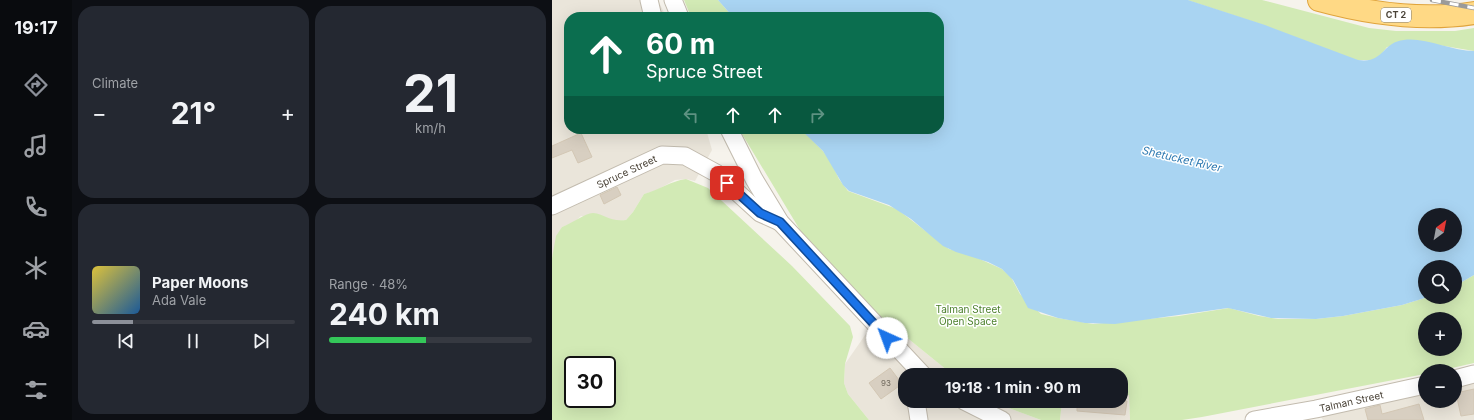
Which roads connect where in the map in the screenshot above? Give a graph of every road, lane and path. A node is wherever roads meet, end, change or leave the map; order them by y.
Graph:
1 (649, 0) edge
2 (673, 0) edge
3 (1319, 0) edge
4 (652, 12) edge
5 (678, 12) edge
6 (1474, 13) edge
7 (731, 134) edge
8 (552, 206) edge
9 (780, 222) junction
10 (914, 368) edge
11 (1474, 374) edge
12 (1462, 377) edge
13 (1418, 387) edge
14 (917, 408) edge
15 (978, 408) edge
16 (919, 420) edge
17 (1002, 420) edge
18 (1254, 420) edge

1 - 4 street
2 - 5 street
3 - 6 highway, CT 2
7 - 9 street
8 - 9 street, Spruce Street
9 - 10 street
11 - 12 street
13 - 18 street, Talman Street
14 - 16 street
15 - 17 street

